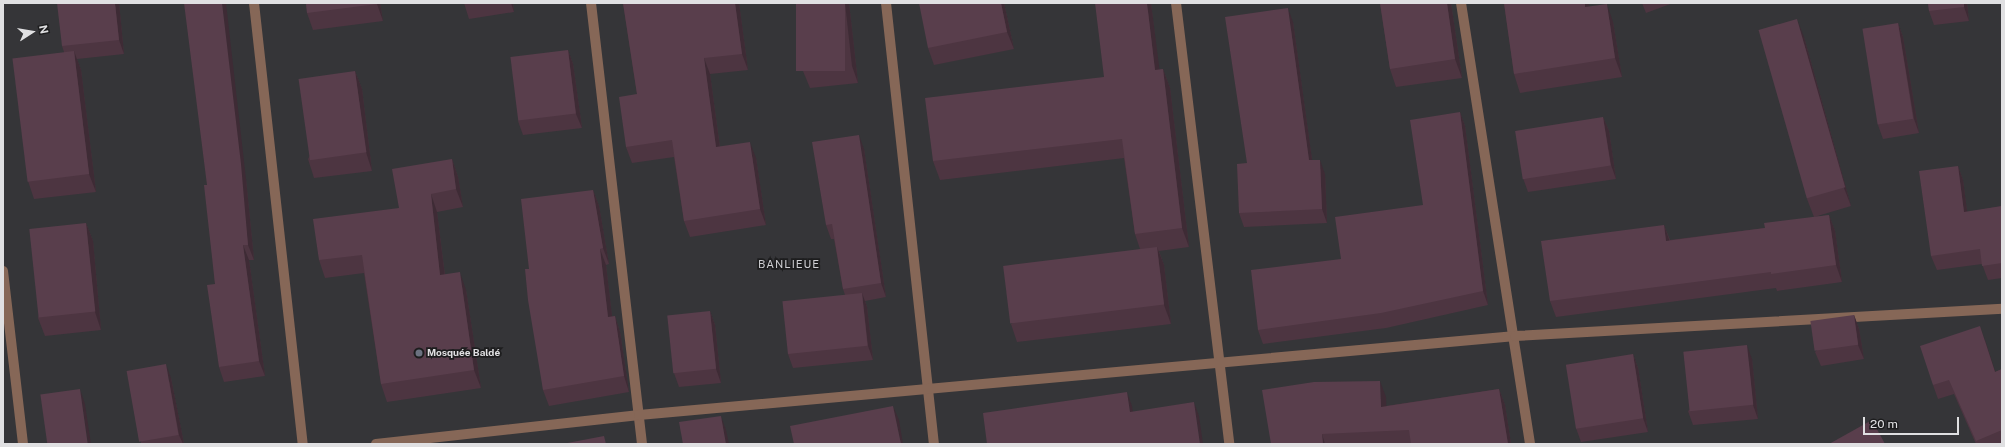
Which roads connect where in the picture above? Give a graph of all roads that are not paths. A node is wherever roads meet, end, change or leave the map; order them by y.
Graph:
1 (254, 3) edge
2 (591, 3) edge
3 (886, 3) edge
4 (1176, 3) edge
5 (1461, 3) edge
6 (3, 271) edge
7 (2002, 309) edge
8 (1515, 336) junction
9 (1220, 364) junction
10 (928, 389) junction
11 (639, 415) junction
12 (23, 444) edge
13 (303, 444) edge
14 (376, 444) edge
15 (642, 444) edge
16 (934, 444) edge
17 (1229, 444) edge
18 (1530, 444) edge

1 - 13 street
2 - 11 street
3 - 10 street
4 - 9 street
5 - 8 street
6 - 12 street
7 - 8 street
8 - 9 street
8 - 18 street
9 - 10 street
9 - 17 street
10 - 11 street
10 - 16 street
11 - 14 street
11 - 15 street

